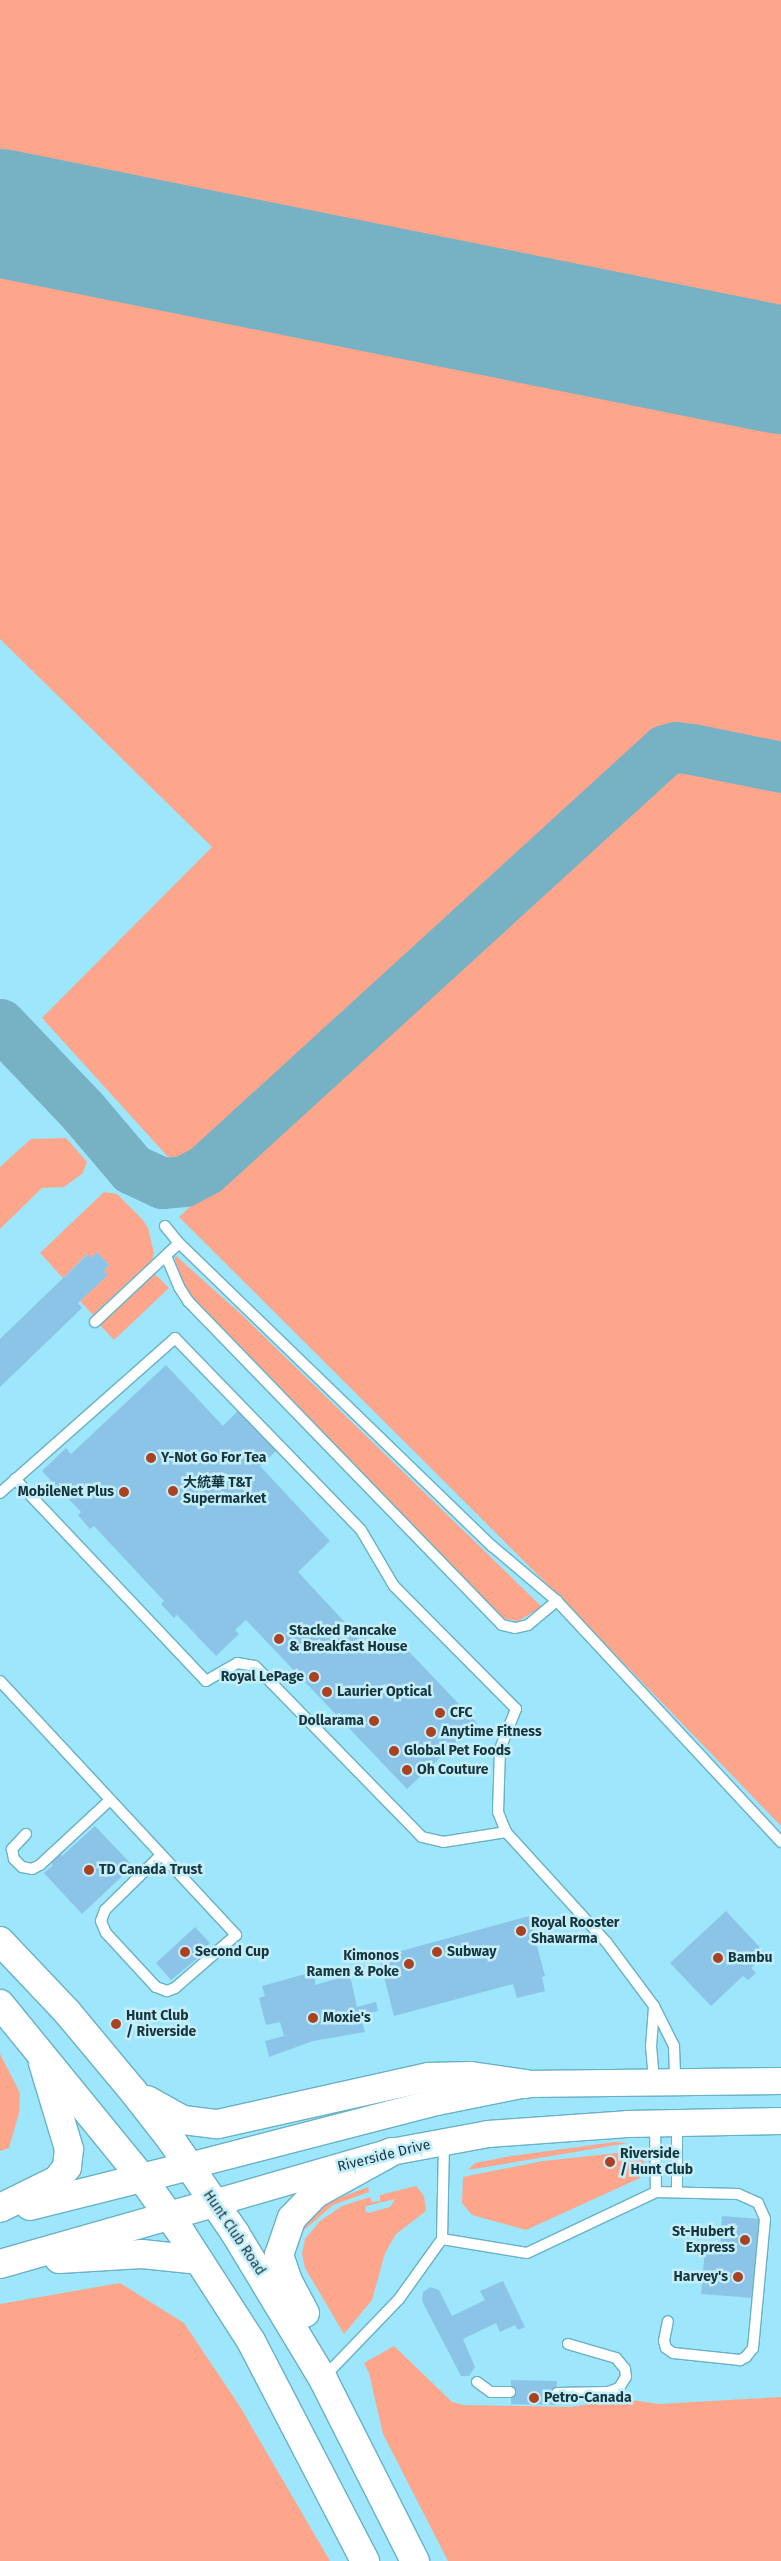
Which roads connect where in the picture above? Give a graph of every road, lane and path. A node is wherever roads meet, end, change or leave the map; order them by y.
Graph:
1 (165, 1226) dead end
2 (179, 1243) junction
3 (166, 1256) junction
4 (95, 1322) dead end
5 (15, 1479) junction
6 (0, 1493) edge
7 (557, 1602) junction
8 (0, 1682) edge
9 (110, 1800) junction
10 (506, 1832) junction
11 (26, 1834) dead end
12 (781, 1842) edge
13 (161, 1855) junction
14 (0, 1941) edge
15 (0, 2004) edge
16 (654, 2006) junction
17 (38, 2047) junction
18 (665, 2080) junction
19 (781, 2081) edge
20 (526, 2084) junction
21 (133, 2091) junction
22 (781, 2121) edge
23 (666, 2123) junction
24 (444, 2142) junction
25 (391, 2152) junction
26 (189, 2166) junction
27 (142, 2178) junction
28 (677, 2191) junction
29 (656, 2192) junction
30 (214, 2203) junction
31 (0, 2208) edge
32 (0, 2213) edge
33 (170, 2216) junction
34 (442, 2239) junction
35 (198, 2260) junction
36 (1, 2264) edge
37 (668, 2320) dead end
38 (568, 2344) dead end
39 (322, 2379) junction
40 (476, 2382) dead end
41 (510, 2392) dead end
42 (556, 2393) dead end
43 (365, 2561) edge
44 (414, 2561) edge

1 - 2 lane
2 - 3 lane
2 - 7 lane
3 - 4 lane
3 - 7 lane
5 - 6 lane
5 - 10 lane
5 - 10 lane
7 - 12 lane
8 - 9 lane
9 - 11 lane
9 - 13 lane
10 - 16 lane
13 - 13 lane
14 - 21 main road, Hunt Club Road
15 - 17 main road
16 - 18 lane
16 - 18 lane
17 - 27 main road
17 - 31 main road
18 - 19 main road
18 - 20 main road
18 - 23 main road
20 - 21 main road
20 - 26 main road
21 - 26 main road, Hunt Club Road
22 - 23 main road, Riverside Drive
23 - 24 main road, Riverside Drive
23 - 28 lane
23 - 29 lane
24 - 25 main road, Riverside Drive
24 - 34 lane
25 - 30 main road, Riverside Drive
25 - 39 main road
26 - 27 main road
26 - 30 main road, Hunt Club Road
27 - 32 main road
27 - 33 main road
28 - 29 lane
28 - 37 lane
29 - 34 lane
30 - 33 main road, Riverside Drive
30 - 39 main road, Hunt Club Road
33 - 35 main road
33 - 36 main road, Riverside Drive
34 - 39 lane
35 - 36 main road
35 - 43 main road
38 - 42 lane
39 - 44 main road, Hunt Club Road
40 - 41 lane

